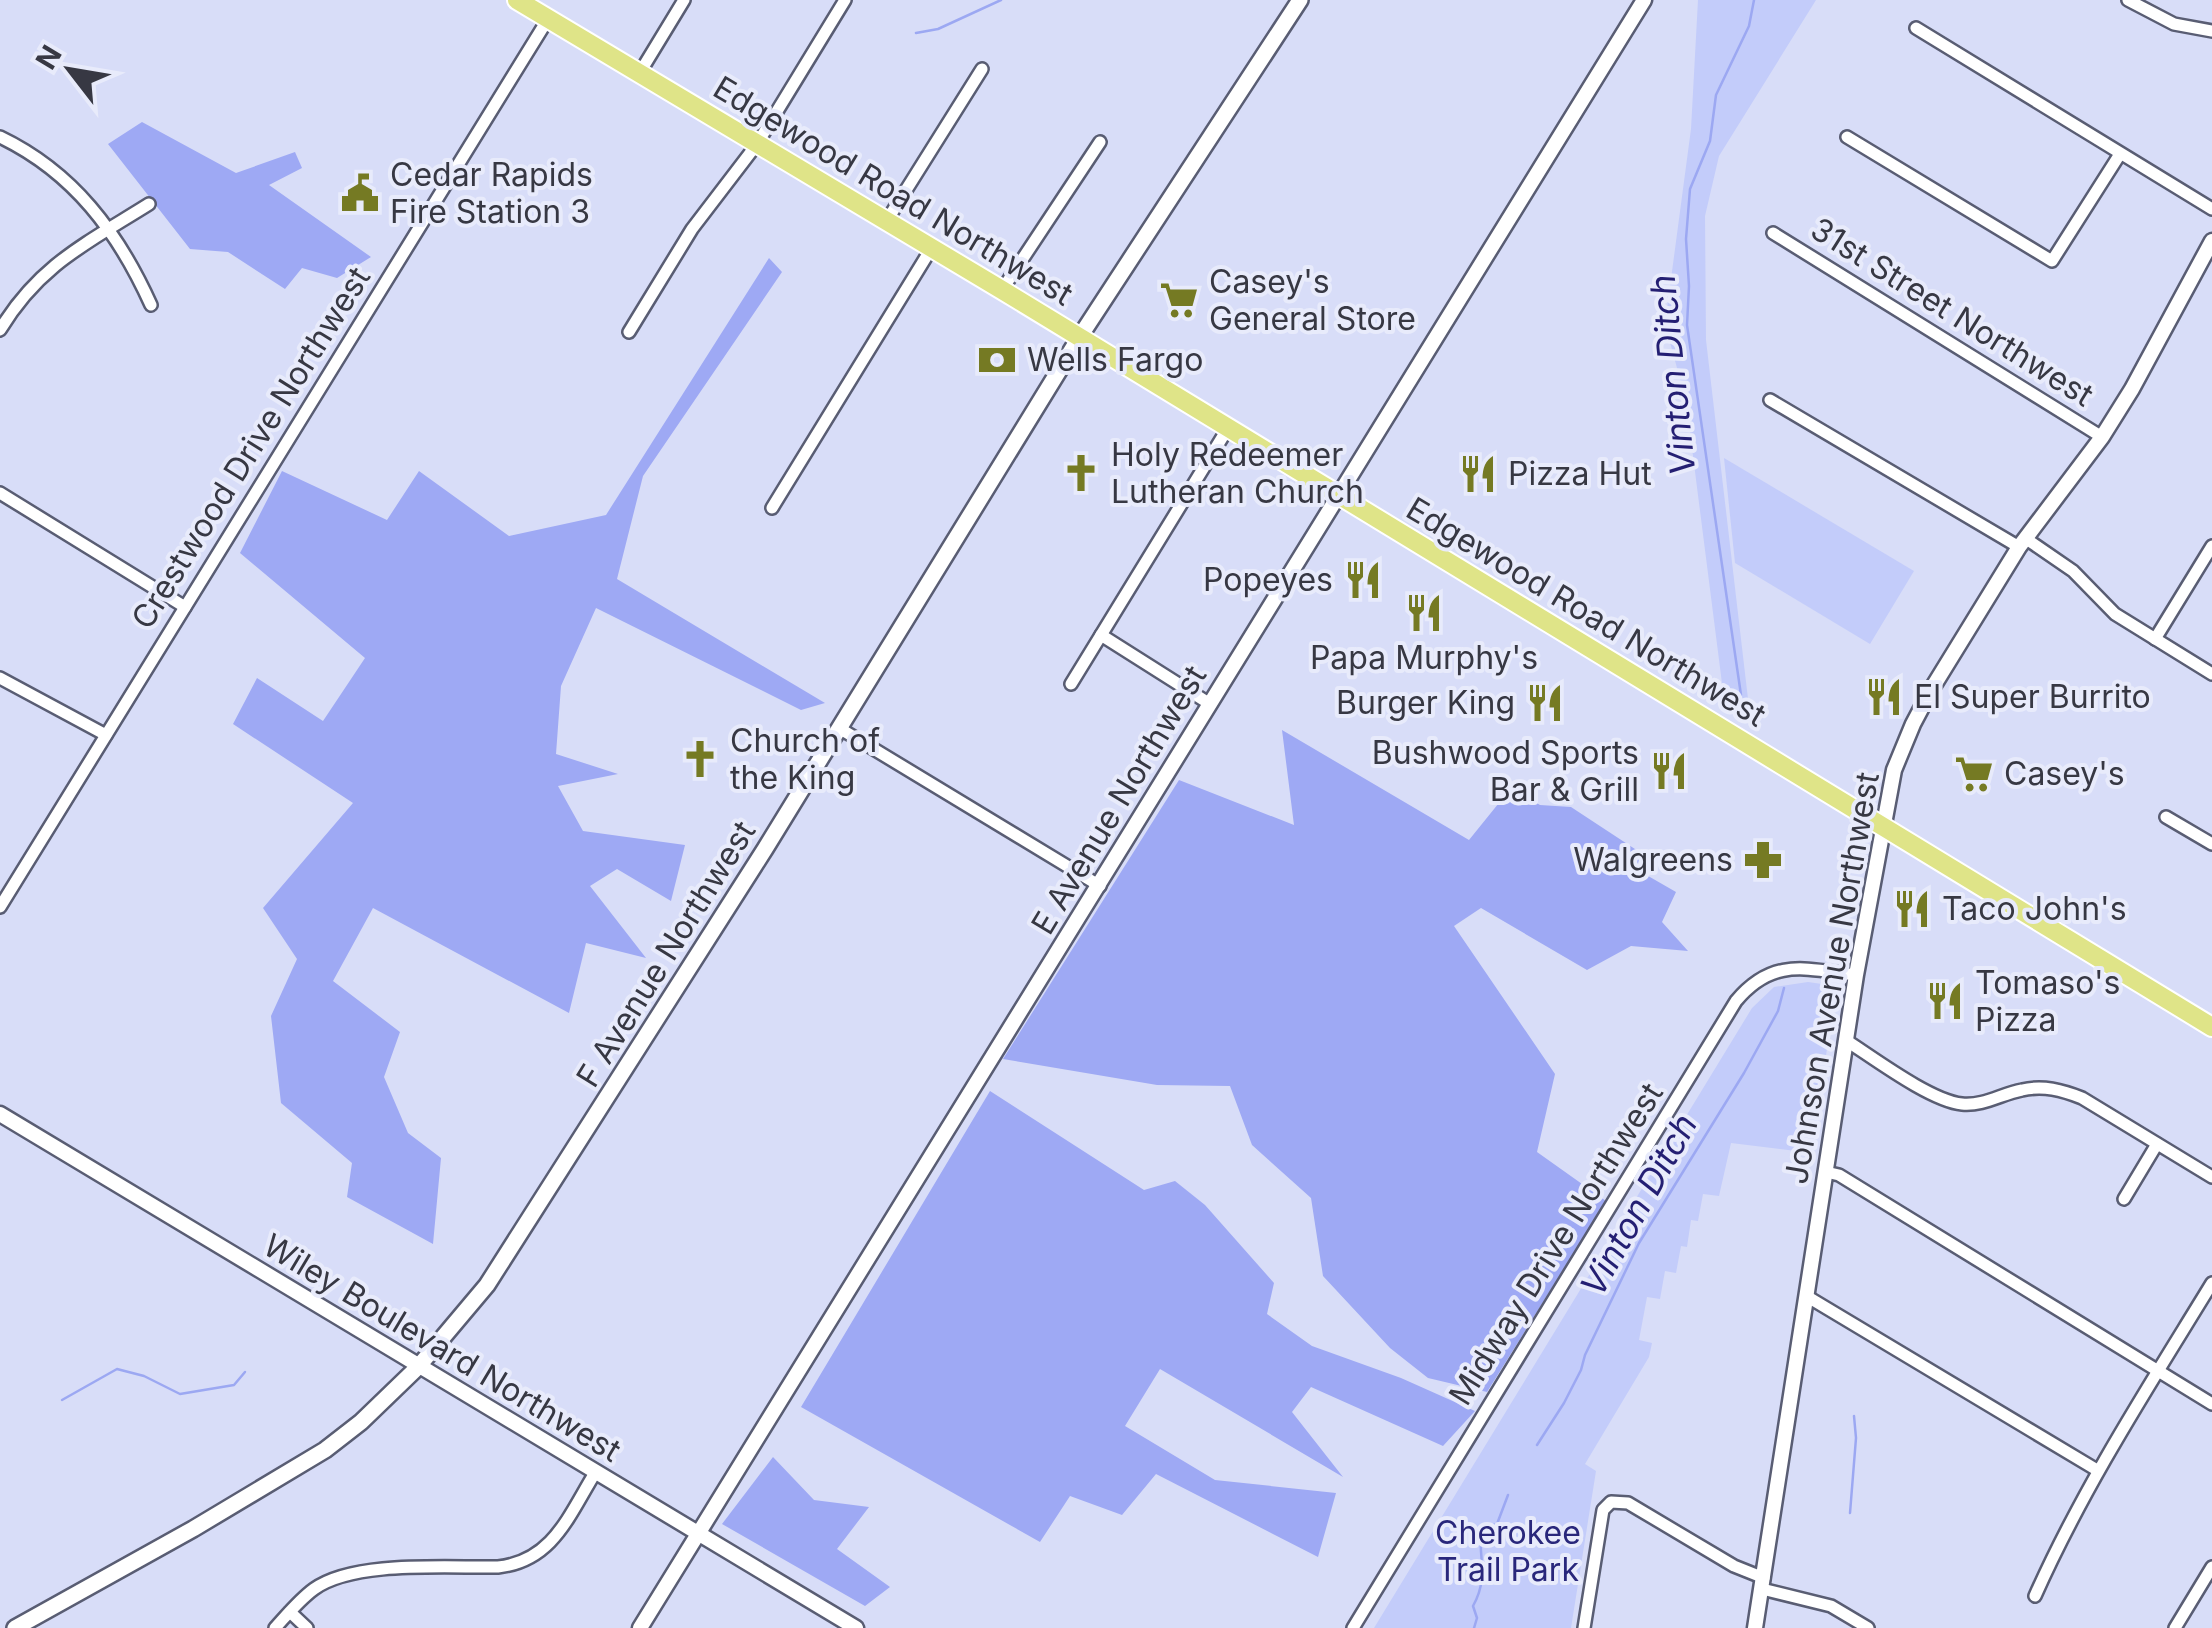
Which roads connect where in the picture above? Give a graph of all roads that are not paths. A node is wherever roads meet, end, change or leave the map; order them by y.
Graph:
1 (517, 0) edge
2 (684, 0) edge
3 (845, 0) edge
4 (1300, 0) edge
5 (1644, 0) edge
6 (2128, 0) edge
7 (548, 19) junction
8 (1916, 28) dead end
9 (2212, 31) edge
10 (982, 68) dead end
11 (639, 74) junction
12 (1847, 136) dead end
13 (0, 137) edge
14 (1100, 142) dead end
15 (757, 144) junction
16 (2120, 154) junction
17 (150, 204) dead end
18 (2212, 208) edge
19 (886, 222) junction
20 (107, 230) junction
21 (1773, 233) dead end
22 (2212, 242) edge
23 (931, 249) junction
24 (1002, 290) junction
25 (151, 305) dead end
26 (2, 322) edge
27 (629, 332) dead end
28 (1080, 338) junction
29 (1770, 400) dead end
30 (1228, 428) junction
31 (2102, 437) junction
32 (0, 493) edge
33 (1338, 496) junction
34 (772, 508) dead end
35 (2022, 543) junction
36 (2212, 546) edge
37 (185, 607) junction
38 (1101, 636) junction
39 (2155, 640) junction
40 (2212, 674) edge
41 (0, 678) edge
42 (1071, 684) dead end
43 (1210, 704) junction
44 (839, 728) junction
45 (106, 735) junction
46 (2166, 817) dead end
47 (1883, 827) junction
48 (2212, 844) edge
49 (1100, 886) junction
50 (0, 907) edge
51 (1856, 975) junction
52 (2212, 1026) edge
53 (1847, 1041) junction
54 (0, 1114) edge
55 (2158, 1144) junction
56 (1826, 1172) junction
57 (2212, 1177) edge
58 (2124, 1199) dead end
59 (2212, 1283) edge
60 (1808, 1297) junction
61 (418, 1367) junction
62 (2158, 1370) junction
63 (2212, 1404) edge
64 (2097, 1470) junction
65 (595, 1473) junction
66 (698, 1533) junction
67 (2212, 1567) edge
68 (1763, 1584) junction
69 (2035, 1596) dead end
70 (290, 1612) junction
71 (15, 1628) edge
72 (275, 1628) edge
73 (307, 1628) edge
74 (640, 1628) edge
75 (856, 1628) edge
76 (1353, 1628) edge
77 (1584, 1628) edge
78 (1755, 1628) edge
79 (1868, 1628) edge
80 (2175, 1628) edge

1 - 7 main road, Edgewood Road Northwest
2 - 11 street
3 - 15 street
4 - 28 main road, F Avenue Northwest
5 - 33 street, E Avenue Northwest
6 - 9 street
7 - 11 main road, Edgewood Road Northwest
7 - 37 street, Crestwood Drive Northwest
8 - 16 street
10 - 19 street
11 - 15 main road, Edgewood Road Northwest
12 - 16 street
13 - 20 street
14 - 24 street
15 - 19 main road, Edgewood Road Northwest
15 - 27 street
16 - 18 street
17 - 20 street
19 - 23 main road, Edgewood Road Northwest
20 - 25 street
20 - 26 street
21 - 31 street, 31st Street Northwest
22 - 31 street, Johnson Avenue Northwest
23 - 24 main road, Edgewood Road Northwest
23 - 34 street
24 - 28 main road, Edgewood Road Northwest
28 - 30 main road, Edgewood Road Northwest
28 - 44 main road, F Avenue Northwest
29 - 35 street
30 - 33 main road, Edgewood Road Northwest
30 - 38 street
31 - 35 street, Johnson Avenue Northwest
32 - 37 street
33 - 43 street, E Avenue Northwest
33 - 47 main road, Edgewood Road Northwest
35 - 39 street
35 - 47 street, Johnson Avenue Northwest
36 - 39 street
37 - 45 street, Crestwood Drive Northwest
38 - 42 street
38 - 43 street
39 - 40 street
41 - 45 street
43 - 49 street, E Avenue Northwest
44 - 49 street
44 - 61 main road, F Avenue Northwest
45 - 50 street, Crestwood Drive Northwest
46 - 48 street
47 - 51 street, Johnson Avenue Northwest
47 - 52 main road, Edgewood Road Northwest
49 - 66 street, E Avenue Northwest
51 - 53 street, Johnson Avenue Northwest
51 - 76 street, Midway Drive Northwest
53 - 55 street
53 - 56 street, Johnson Avenue Northwest
54 - 61 street, Wiley Boulevard Northwest
55 - 57 street
55 - 58 street
56 - 60 street, Johnson Avenue Northwest
56 - 62 street
59 - 62 street
60 - 64 street
60 - 68 street, Johnson Avenue Northwest
61 - 65 street, Wiley Boulevard Northwest
61 - 71 main road, F Avenue Northwest
62 - 63 street
62 - 64 street
64 - 69 street
65 - 66 street, Wiley Boulevard Northwest
65 - 70 street
66 - 74 street, E Avenue Northwest
66 - 75 street, Wiley Boulevard Northwest
67 - 80 street
68 - 77 street
68 - 78 street, Johnson Avenue Northwest
68 - 79 street
70 - 72 street
70 - 73 street

